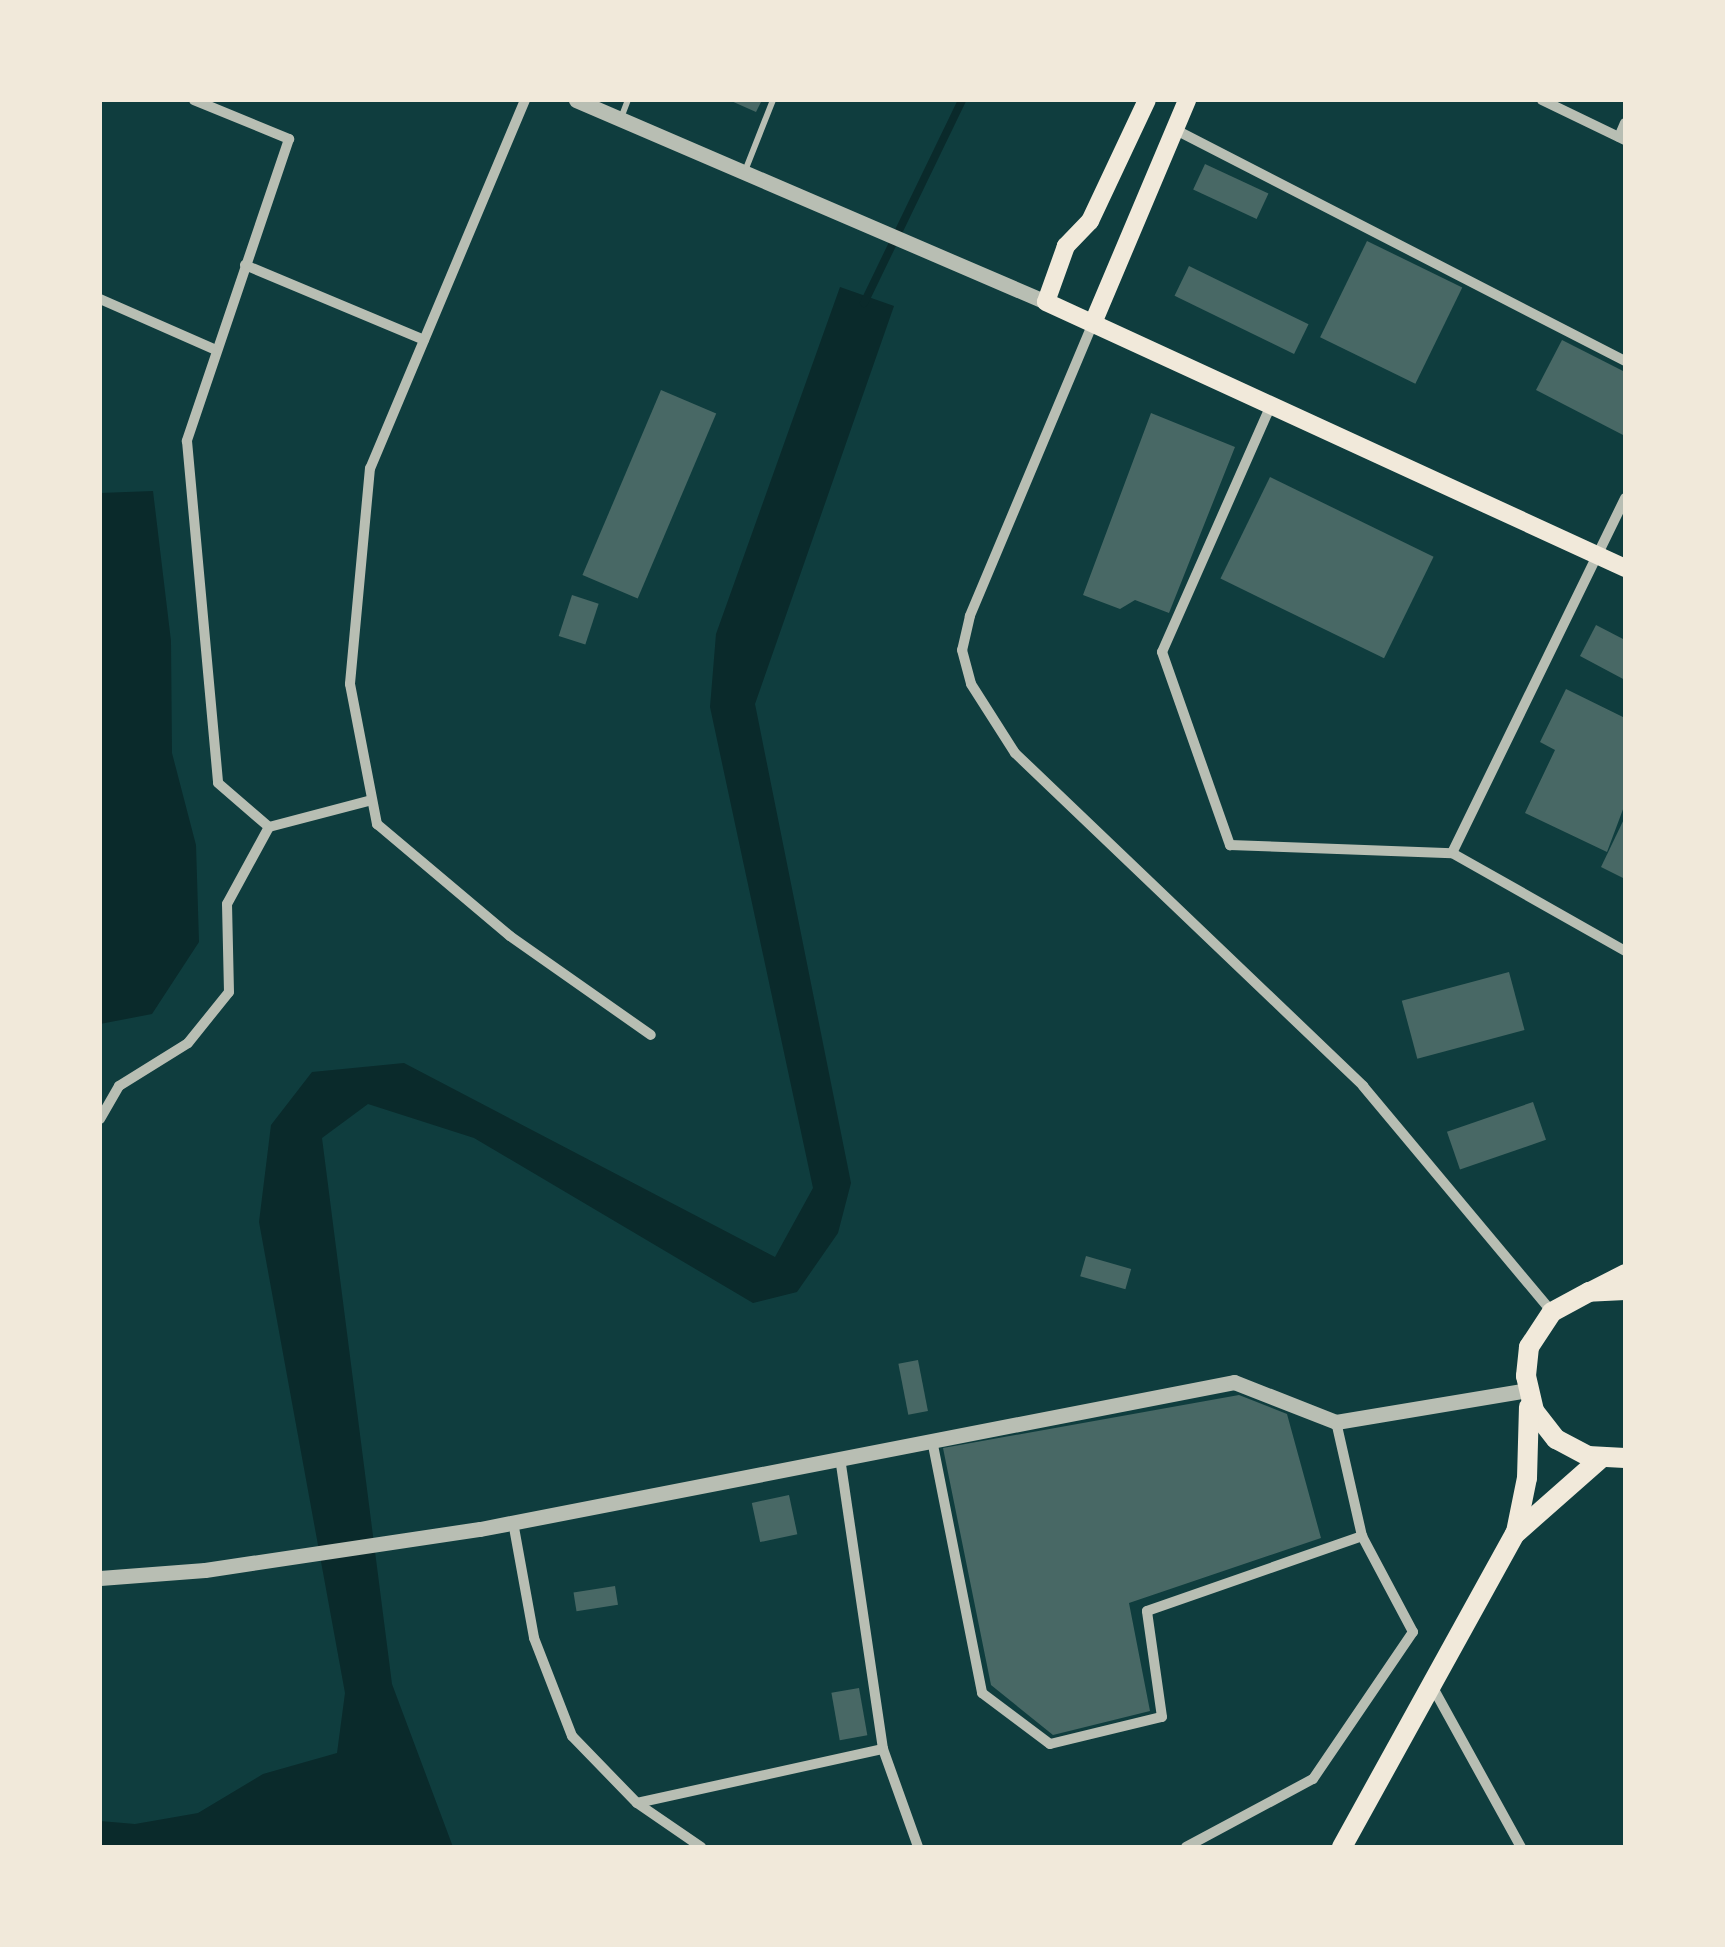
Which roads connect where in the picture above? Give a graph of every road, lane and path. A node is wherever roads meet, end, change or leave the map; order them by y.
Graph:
1 (194, 100) edge
2 (525, 100) edge
3 (576, 100) edge
4 (628, 100) edge
5 (773, 100) edge
6 (1147, 100) edge
7 (1188, 100) edge
8 (1542, 100) edge
9 (620, 119) junction
10 (1625, 123) edge
11 (1174, 128) junction
12 (1622, 138) edge
13 (744, 172) junction
14 (245, 265) junction
15 (100, 299) edge
16 (1046, 302) junction
17 (1092, 323) junction
18 (424, 340) junction
19 (216, 350) junction
20 (1625, 361) edge
21 (1271, 405) junction
22 (1625, 498) edge
23 (1597, 555) junction
24 (1625, 568) edge
25 (372, 800) junction
26 (269, 827) junction
27 (1452, 854) junction
28 (1625, 952) edge
29 (652, 1035) dead end
30 (100, 1119) edge
31 (1625, 1273) edge
32 (1625, 1290) edge
33 (1589, 1292) junction
34 (1552, 1312) junction
35 (1528, 1394) junction
36 (1336, 1422) junction
37 (932, 1440) junction
38 (840, 1458) junction
39 (1615, 1461) edge
40 (513, 1522) junction
41 (1516, 1534) junction
42 (1362, 1536) junction
43 (100, 1578) edge
44 (1432, 1686) junction
45 (883, 1749) junction
46 (637, 1802) junction
47 (700, 1847) edge
48 (918, 1847) edge
49 (1186, 1847) edge
50 (1342, 1847) edge
51 (1522, 1847) edge

1 - 14 street
2 - 18 street
3 - 9 street
4 - 9 lane
5 - 13 lane
6 - 16 main road
7 - 11 main road
8 - 12 street
9 - 13 street
10 - 12 street
11 - 17 main road
11 - 20 street
13 - 16 street
14 - 18 street
14 - 19 street
15 - 19 street
16 - 17 main road
17 - 21 main road
17 - 34 street
18 - 25 street
19 - 26 street
21 - 23 main road
21 - 27 street
22 - 23 street
23 - 24 main road
23 - 27 street
25 - 26 street
25 - 29 street
26 - 30 street
27 - 28 street
31 - 33 main road
32 - 33 main road
33 - 34 main road
34 - 35 main road
35 - 36 street
35 - 39 main road
35 - 41 main road
36 - 37 street
36 - 42 street
37 - 38 street
37 - 42 street
38 - 40 street
38 - 45 street
39 - 41 main road
40 - 43 street
40 - 46 street
41 - 44 main road
42 - 49 street
44 - 50 main road
44 - 51 street
45 - 46 street
45 - 48 street
46 - 47 street

